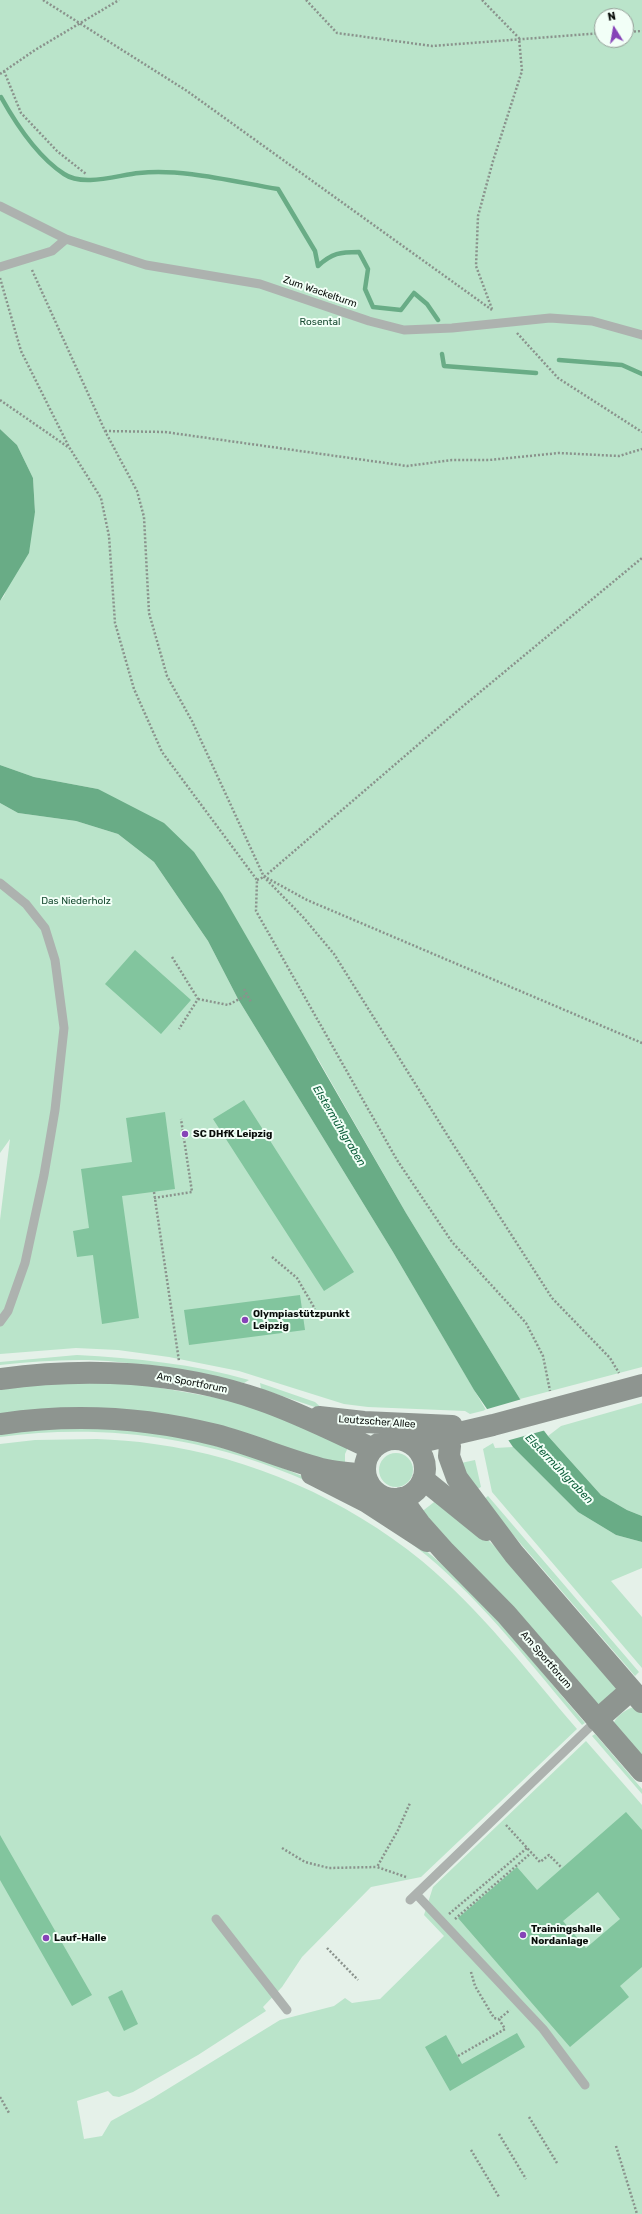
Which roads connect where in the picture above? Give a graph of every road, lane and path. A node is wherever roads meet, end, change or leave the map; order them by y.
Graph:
1 (43, 0) edge
2 (119, 0) edge
3 (306, 0) edge
4 (482, 0) edge
5 (81, 24) junction
6 (594, 33) edge
7 (519, 38) junction
8 (4, 71) junction
9 (0, 74) edge
10 (86, 174) dead end
11 (0, 206) edge
12 (66, 239) junction
13 (29, 258) junction
14 (0, 267) edge
15 (0, 278) edge
16 (492, 310) junction
17 (503, 322) junction
18 (642, 335) edge
19 (0, 400) edge
20 (105, 431) junction
21 (642, 432) edge
22 (69, 447) junction
23 (642, 449) edge
24 (642, 558) edge
25 (264, 877) junction
26 (257, 880) junction
27 (0, 882) edge
28 (172, 957) dead end
29 (244, 989) dead end
30 (247, 995) junction
31 (198, 999) junction
32 (251, 1002) dead end
33 (179, 1029) dead end
34 (642, 1043) edge
35 (182, 1119) dead end
36 (154, 1192) dead end
37 (154, 1198) junction
38 (272, 1257) dead end
39 (315, 1309) dead end
40 (0, 1322) edge
41 (0, 1379) edge
42 (182, 1381) junction
43 (635, 1387) edge
44 (262, 1400) junction
45 (556, 1408) junction
46 (0, 1424) edge
47 (493, 1425) junction
48 (450, 1446) junction
49 (372, 1449) junction
50 (271, 1454) junction
51 (419, 1461) junction
52 (366, 1475) junction
53 (401, 1498) junction
54 (445, 1552) junction
55 (514, 1554) junction
56 (637, 1696) edge
57 (597, 1720) junction
58 (642, 1771) edge
59 (410, 1803) dead end
60 (498, 1815) junction
61 (282, 1848) dead end
62 (527, 1848) junction
63 (531, 1853) junction
64 (378, 1867) junction
65 (561, 1867) dead end
66 (406, 1878) dead end
67 (216, 1919) dead end
68 (441, 1920) junction
69 (462, 1943) junction
70 (327, 1948) dead end
71 (358, 1980) dead end
72 (518, 2003) junction
73 (287, 2010) dead end
74 (499, 2019) junction
75 (458, 2056) dead end
76 (585, 2085) dead end
77 (0, 2097) edge
78 (9, 2113) dead end
79 (529, 2117) dead end
80 (500, 2134) dead end
81 (616, 2146) dead end
82 (471, 2150) dead end
83 (557, 2163) dead end
84 (526, 2179) dead end
85 (499, 2197) dead end
86 (637, 2214) edge

1 - 5 path
2 - 5 path
3 - 7 path
4 - 7 path
5 - 8 path
5 - 16 path
6 - 7 path
7 - 16 path
8 - 9 path
8 - 10 path
11 - 12 lane, Zum Wackelturm
12 - 13 lane
12 - 17 lane, Zum Wackelturm
13 - 14 lane
13 - 20 path
15 - 22 path
16 - 17 path
17 - 18 lane, Zum Wackelturm
17 - 21 path
19 - 22 path
20 - 23 path
20 - 25 path
22 - 26 path
24 - 25 path
25 - 26 path
25 - 34 path
25 - 43 path
26 - 45 path
27 - 40 lane
28 - 31 path
29 - 30 path
30 - 31 path
30 - 32 path
31 - 33 path
35 - 37 path
36 - 37 path
37 - 42 path
38 - 39 path
41 - 42 main road, Am Sportforum
42 - 44 main road, Am Sportforum
43 - 45 main road, Leutzscher Allee
44 - 47 main road, Leutzscher Allee
44 - 49 main road, Am Sportforum
45 - 47 main road, Leutzscher Allee
46 - 50 main road, Am Sportforum
47 - 48 main road, Leutzscher Allee
47 - 51 main road, Leutzscher Allee
48 - 51 main road, Leutzscher Allee
48 - 55 main road
49 - 51 main road
49 - 52 main road
50 - 52 main road, Am Sportforum
50 - 54 main road, Am Sportforum
51 - 53 main road
51 - 55 main road
52 - 53 main road
53 - 54 main road, Am Sportforum
54 - 57 main road, Am Sportforum
55 - 56 main road
56 - 57 main road
57 - 58 main road, Am Sportforum
57 - 60 lane
59 - 64 path
60 - 62 path
60 - 68 lane
61 - 64 path
62 - 63 path
62 - 68 path
63 - 65 path
63 - 69 path
64 - 66 path
67 - 73 lane
68 - 69 lane
69 - 72 lane
69 - 74 path
70 - 71 path
72 - 74 path
72 - 76 lane
74 - 75 path
77 - 78 path
79 - 83 path
80 - 84 path
81 - 86 path
82 - 85 path

